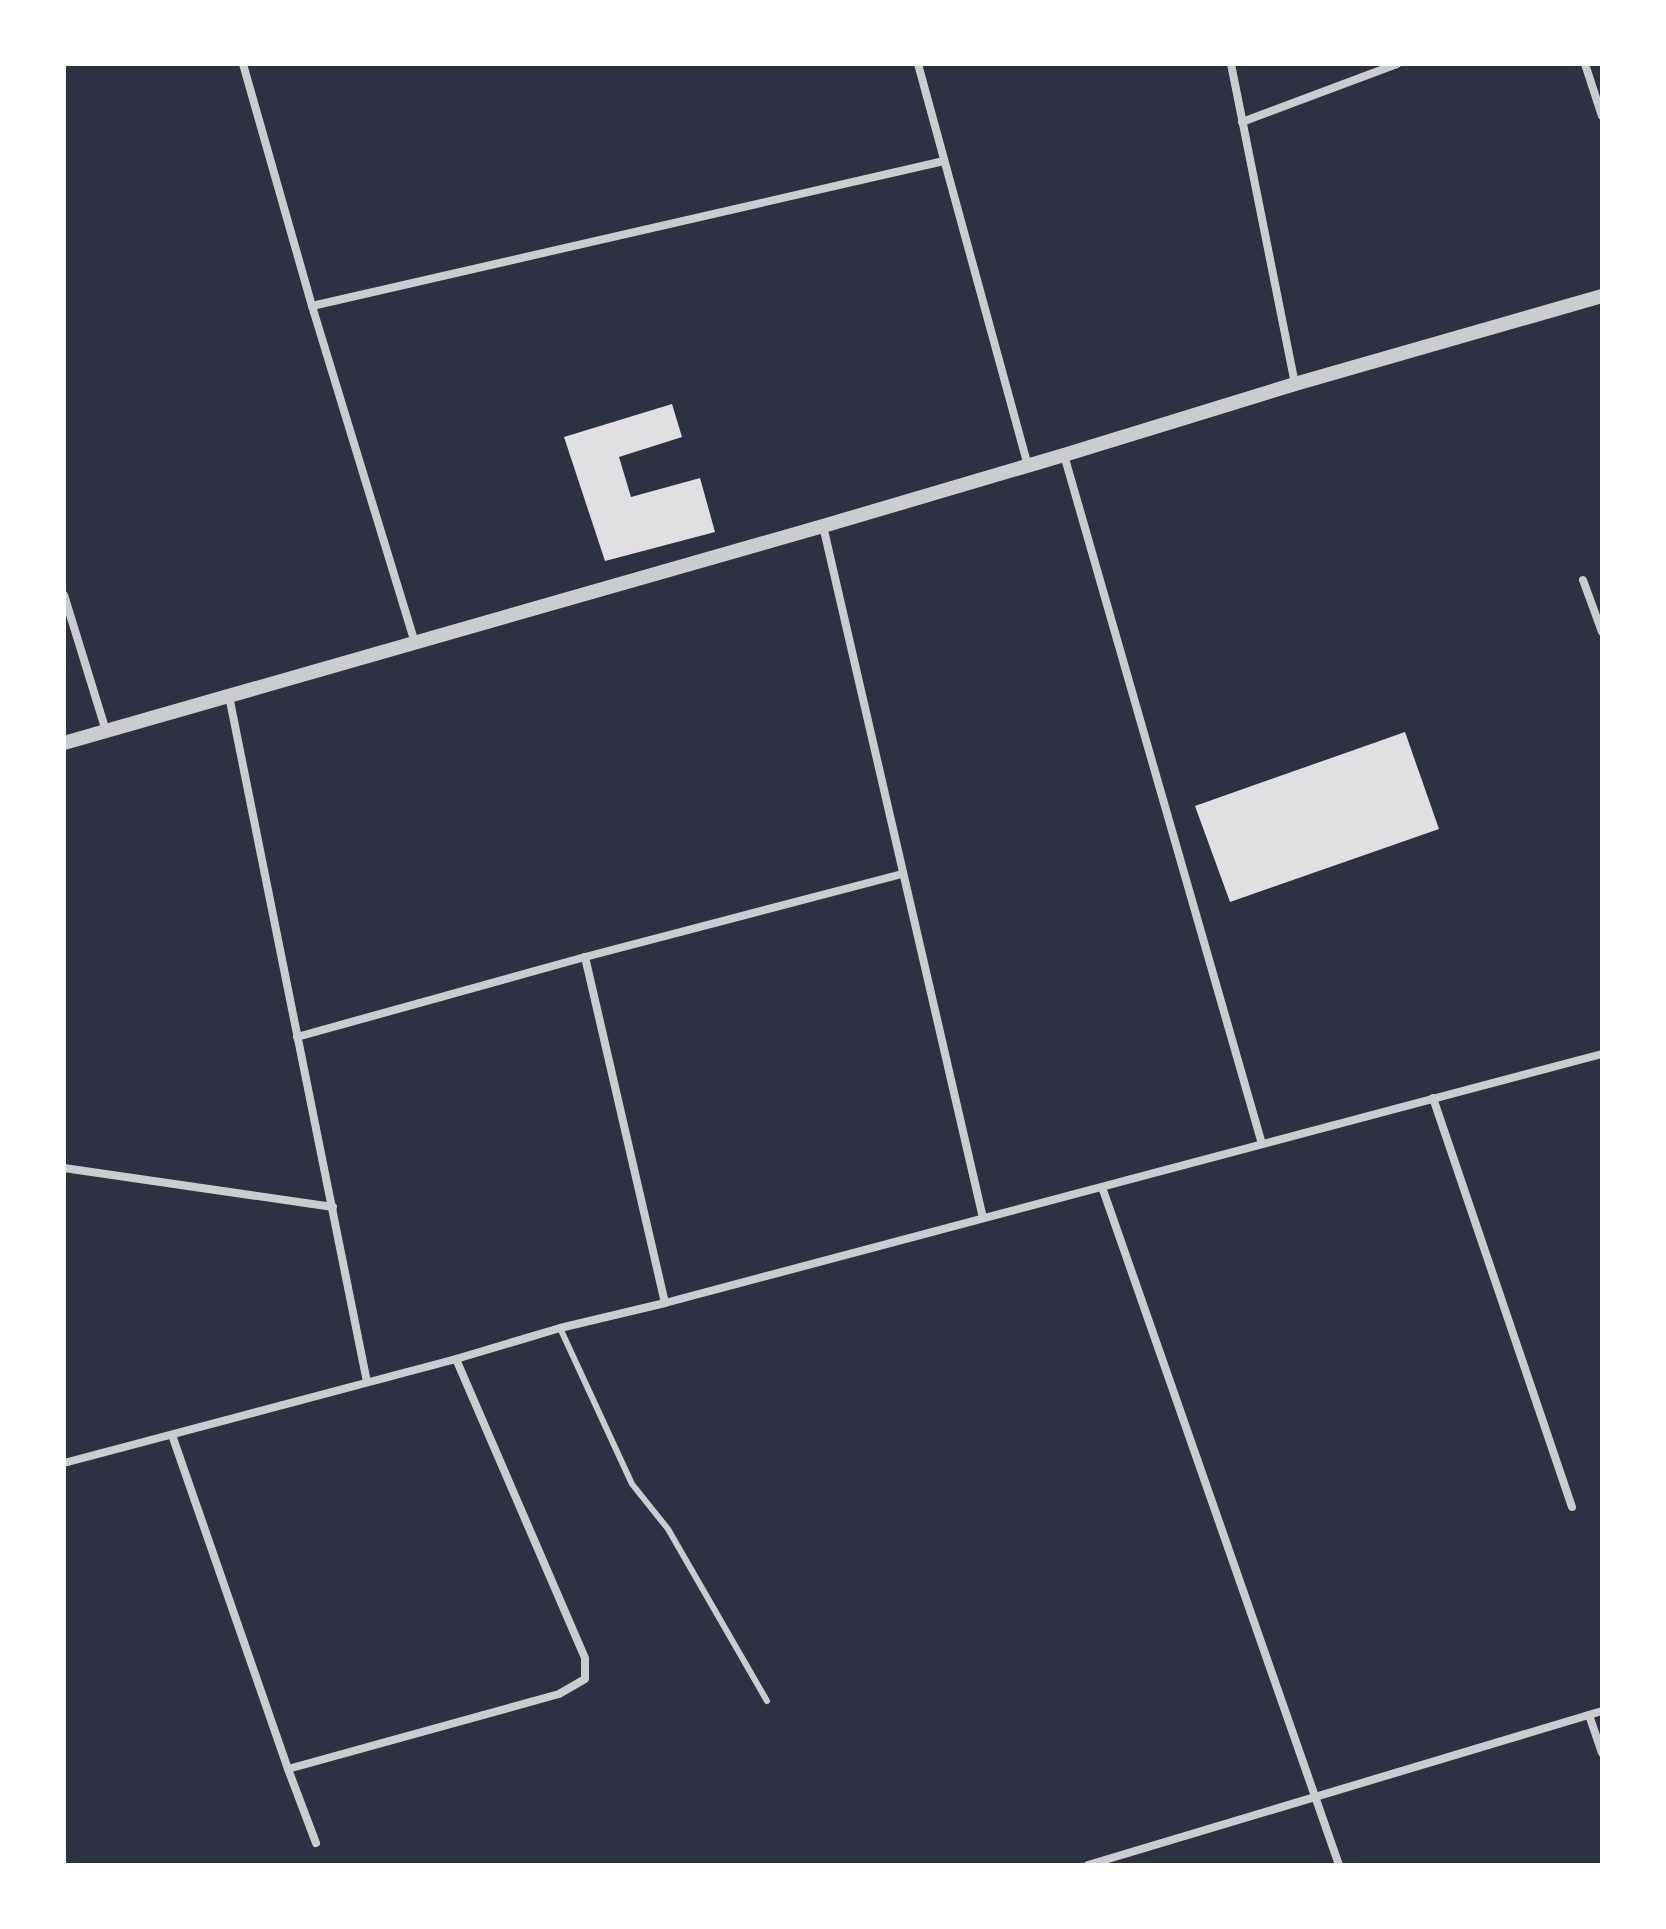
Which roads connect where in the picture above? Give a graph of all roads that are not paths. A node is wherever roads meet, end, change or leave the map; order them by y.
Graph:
1 (243, 64) edge
2 (918, 64) edge
3 (1231, 64) edge
4 (1397, 64) edge
5 (1585, 64) edge
6 (1602, 116) edge
7 (1242, 122) junction
8 (944, 161) junction
9 (1602, 296) edge
10 (312, 306) junction
11 (1295, 384) junction
12 (1064, 455) junction
13 (1028, 466) junction
14 (823, 526) junction
15 (1583, 580) dead end
16 (64, 595) edge
17 (1602, 632) edge
18 (415, 643) junction
19 (229, 696) junction
20 (106, 731) junction
21 (64, 743) edge
22 (902, 874) junction
23 (585, 957) junction
24 (297, 1037) junction
25 (1602, 1054) edge
26 (1433, 1098) junction
27 (1262, 1144) junction
28 (64, 1168) edge
29 (1102, 1187) junction
30 (333, 1207) junction
31 (983, 1218) junction
32 (665, 1303) junction
33 (560, 1328) junction
34 (456, 1359) junction
35 (367, 1382) junction
36 (172, 1435) junction
37 (64, 1463) edge
38 (1572, 1507) dead end
39 (767, 1701) dead end
40 (1602, 1711) edge
41 (1589, 1715) junction
42 (1602, 1753) edge
43 (288, 1769) junction
44 (1317, 1798) junction
45 (316, 1843) dead end
46 (1088, 1865) edge
47 (1339, 1865) edge

1 - 10 street
2 - 8 street
3 - 7 street
4 - 7 street
5 - 6 street
7 - 11 street
8 - 10 street
8 - 13 street
9 - 11 street
10 - 18 street
11 - 12 street
12 - 13 street
12 - 27 street
13 - 14 street
14 - 18 street
14 - 22 street
15 - 17 street
16 - 20 street
18 - 19 street
19 - 20 street
19 - 24 street
20 - 21 street
22 - 23 street
22 - 31 street
23 - 24 street
23 - 32 street
24 - 30 street
25 - 26 street
26 - 27 street
26 - 38 street
27 - 29 street
28 - 30 street
29 - 31 street
29 - 44 street
30 - 35 street
31 - 32 street
32 - 33 street
33 - 34 street
33 - 39 lane
34 - 35 street
34 - 43 street
35 - 36 street
36 - 37 street
36 - 43 street
40 - 41 street
41 - 42 street
41 - 44 street
43 - 45 street
44 - 46 street
44 - 47 street

